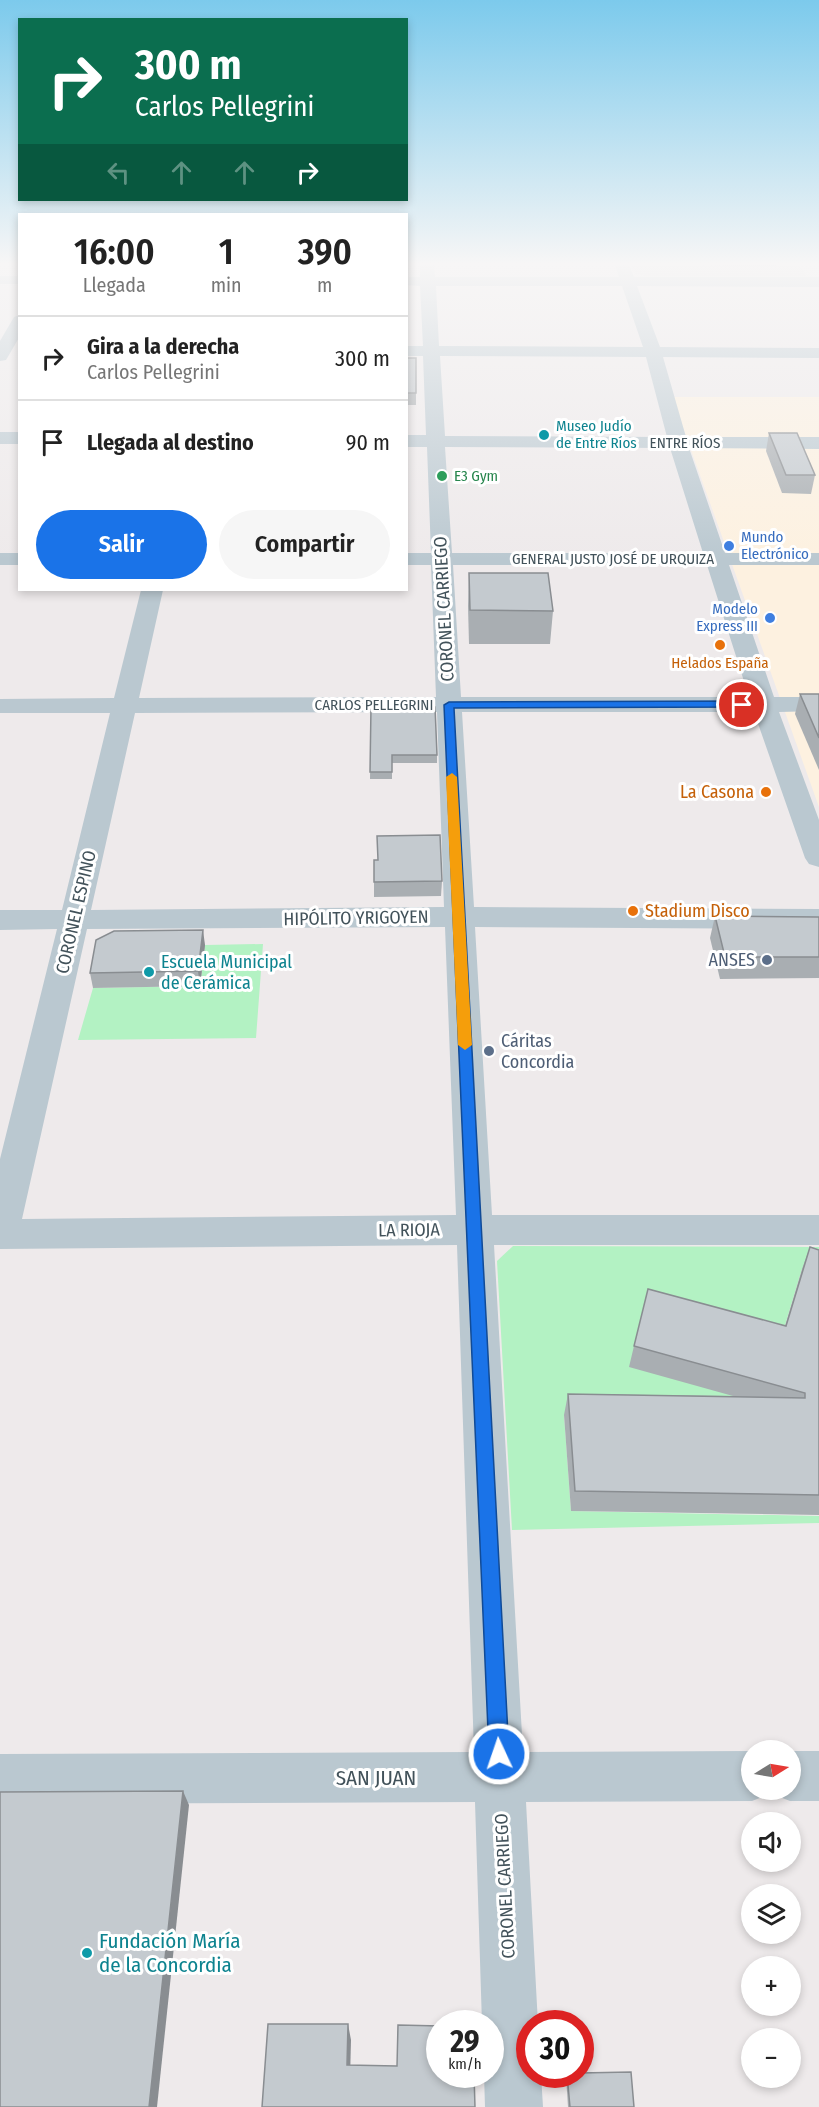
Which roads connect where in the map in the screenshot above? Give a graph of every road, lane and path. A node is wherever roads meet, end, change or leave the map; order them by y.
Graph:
1 (428, 363) edge
2 (656, 363) edge
3 (0, 438) edge
4 (18, 438) edge
5 (421, 442) edge
6 (819, 442) edge
7 (678, 443) junction
8 (0, 558) edge
9 (18, 559) edge
10 (408, 559) edge
11 (441, 559) junction
12 (717, 559) junction
13 (819, 559) edge
14 (152, 591) edge
15 (819, 704) edge
16 (449, 705) junction
17 (764, 705) junction
18 (0, 706) edge
19 (124, 706) junction
20 (819, 858) edge
21 (458, 917) junction
22 (819, 919) edge
23 (0, 920) edge
24 (74, 920) junction
25 (475, 1230) junction
26 (819, 1230) edge
27 (0, 1234) edge
28 (741, 1776) edge
29 (801, 1776) edge
30 (819, 1776) edge
31 (500, 1778) junction
32 (0, 1779) edge
33 (514, 2107) edge

1 - 5 street, CORONEL CARRIEGO
2 - 7 street
3 - 4 street
5 - 7 street, ENTRE RÍOS
5 - 11 street, CORONEL CARRIEGO
6 - 7 street, ENTRE RÍOS
7 - 12 street
8 - 9 street
10 - 11 street, GENERAL JUSTO JOSÉ DE URQUIZA
11 - 12 street, GENERAL JUSTO JOSÉ DE URQUIZA
11 - 16 street, CORONEL CARRIEGO
12 - 13 street, GENERAL JUSTO JOSÉ DE URQUIZA
12 - 17 street
14 - 19 street, CORONEL ESPINO
15 - 17 street, CARLOS PELLEGRINI
16 - 17 street, CARLOS PELLEGRINI
16 - 19 street, CARLOS PELLEGRINI
16 - 21 street, CORONEL CARRIEGO
17 - 20 street
18 - 19 street, CARLOS PELLEGRINI
19 - 24 street, CORONEL ESPINO
21 - 22 street, HIPÓLITO YRIGOYEN
21 - 24 street, HIPÓLITO YRIGOYEN
21 - 25 street, CORONEL CARRIEGO
23 - 24 street, HIPÓLITO YRIGOYEN
24 - 27 street, CORONEL ESPINO
25 - 26 street, LA RIOJA
25 - 27 street, LA RIOJA
25 - 31 street, CORONEL CARRIEGO
28 - 31 street, SAN JUAN
29 - 30 street
31 - 32 street, SAN JUAN
31 - 33 street, CORONEL CARRIEGO

